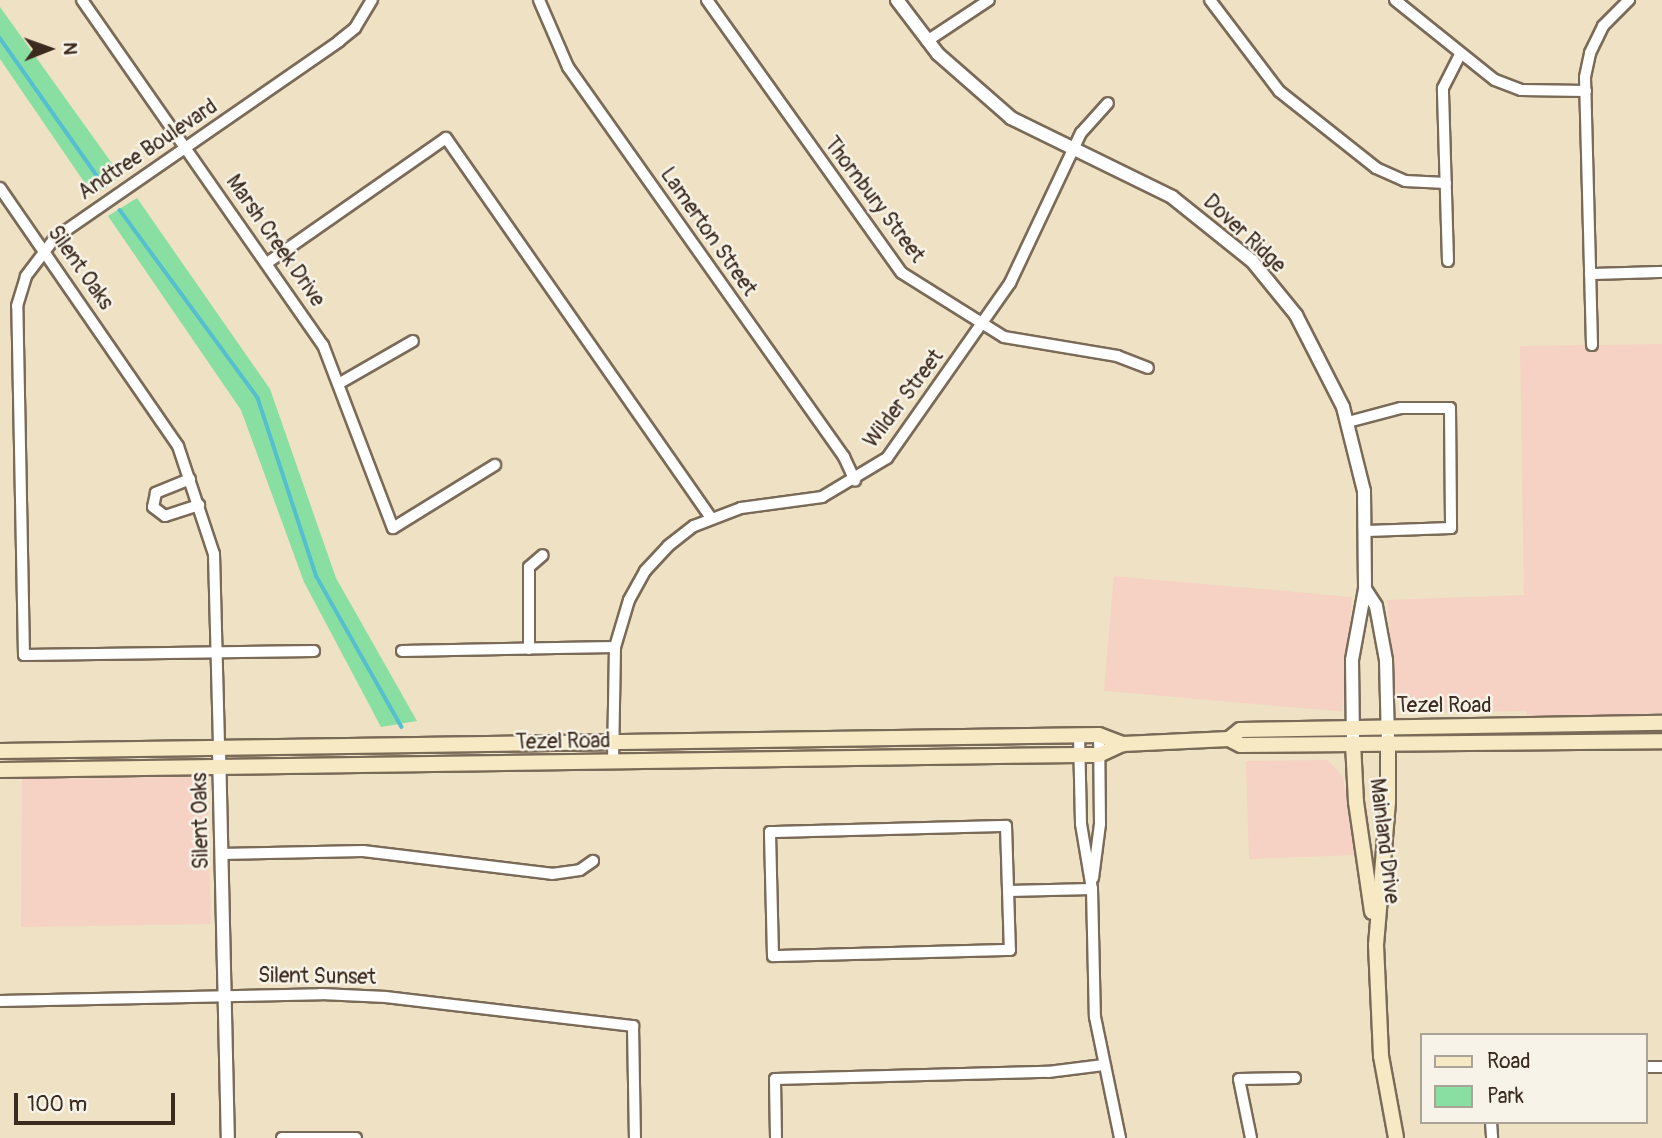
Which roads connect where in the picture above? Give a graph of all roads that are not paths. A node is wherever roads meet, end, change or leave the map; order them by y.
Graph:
1 (82, 0) edge
2 (372, 0) edge
3 (539, 0) edge
4 (706, 0) edge
5 (897, 0) edge
6 (989, 0) edge
7 (1210, 0) edge
8 (1395, 0) edge
9 (1629, 0) edge
10 (927, 41) junction
11 (1460, 54) junction
12 (1586, 91) junction
13 (1108, 103) dead end
14 (186, 148) junction
15 (1073, 150) junction
16 (1446, 183) junction
17 (0, 188) edge
18 (43, 250) junction
19 (1448, 261) dead end
20 (267, 263) junction
21 (1662, 272) edge
22 (1590, 274) junction
23 (981, 326) junction
24 (413, 341) dead end
25 (1592, 345) dead end
26 (1148, 369) dead end
27 (340, 383) junction
28 (1348, 422) junction
29 (495, 465) dead end
30 (190, 479) junction
31 (855, 481) junction
32 (199, 505) junction
33 (711, 518) junction
34 (1367, 531) junction
35 (543, 555) dead end
36 (1365, 589) junction
37 (615, 647) junction
38 (529, 649) junction
39 (218, 651) junction
40 (314, 651) dead end
41 (402, 651) dead end
42 (1662, 723) edge
43 (1353, 727) junction
44 (1388, 727) junction
45 (1079, 735) junction
46 (1099, 735) junction
47 (1229, 739) junction
48 (1662, 741) edge
49 (1388, 742) junction
50 (1353, 743) junction
51 (613, 744) junction
52 (1123, 744) junction
53 (219, 749) junction
54 (0, 751) edge
55 (1079, 755) junction
56 (1099, 755) junction
57 (613, 762) junction
58 (219, 768) junction
59 (0, 770) edge
60 (222, 854) junction
61 (593, 861) dead end
62 (1092, 889) junction
63 (1008, 891) junction
64 (1376, 945) junction
65 (225, 996) junction
66 (0, 1001) edge
67 (1104, 1065) junction
68 (1295, 1078) dead end
69 (228, 1138) edge
70 (282, 1138) edge
71 (356, 1138) edge
72 (635, 1138) edge
73 (776, 1138) edge
74 (1120, 1138) edge
75 (1251, 1138) edge
76 (1396, 1138) edge

1 - 14 street, Marsh Creek Drive
2 - 14 street, Andtree Boulevard
3 - 31 street, Lamerton Street
4 - 23 street, Thornbury Street
5 - 10 street, Dover Ridge
6 - 10 street
7 - 16 street
8 - 11 street
9 - 12 street
10 - 15 street, Dover Ridge
11 - 12 street
11 - 16 street
12 - 22 street
13 - 15 street, Wilder Street
14 - 18 street, Andtree Boulevard
14 - 20 street, Marsh Creek Drive
15 - 23 street, Wilder Street
15 - 28 street, Dover Ridge
16 - 19 street
17 - 18 street, Silent Oaks
18 - 30 street, Silent Oaks
18 - 39 street, Andtree Boulevard
20 - 27 street, Marsh Creek Drive
20 - 33 street
21 - 22 street
22 - 25 street
23 - 26 street, Thornbury Street
23 - 31 street, Wilder Street
24 - 27 street
27 - 29 street, Marsh Creek Drive
28 - 34 street, Dover Ridge
28 - 34 street
30 - 32 street, Silent Oaks
30 - 32 street
31 - 33 street, Wilder Street
32 - 39 street, Silent Oaks
33 - 37 street, Wilder Street
34 - 36 street, Dover Ridge
35 - 38 street
36 - 43 street, Dover Ridge
36 - 44 street, Dover Ridge
37 - 38 street
37 - 51 street, Wilder Street
38 - 41 street
39 - 40 street
39 - 53 street, Silent Oaks
42 - 44 main road, Tezel Road
43 - 44 main road, Tezel Road
43 - 47 main road, Tezel Road
43 - 50 street, Dover Ridge
44 - 49 street, Dover Ridge
45 - 46 main road, Tezel Road
45 - 51 main road, Tezel Road
45 - 55 street
46 - 52 main road, Tezel Road
46 - 56 street
47 - 50 main road, Tezel Road
47 - 52 main road, Tezel Road
48 - 49 main road, Tezel Road
49 - 50 main road, Tezel Road
49 - 64 main road, Mainland Drive
50 - 64 main road, Mainland Drive
51 - 53 main road, Tezel Road
51 - 57 street, Wilder Street
52 - 56 main road, Tezel Road
53 - 54 main road, Tezel Road
53 - 58 street, Silent Oaks
55 - 56 main road, Tezel Road
55 - 57 main road, Tezel Road
55 - 62 street
56 - 62 street
57 - 58 main road, Tezel Road
58 - 59 main road, Tezel Road
58 - 60 street, Silent Oaks
60 - 61 street
60 - 65 street, Silent Oaks
62 - 63 street
62 - 67 street
63 - 63 street
64 - 76 main road, Mainland Drive
65 - 66 street, Silent Sunset
65 - 69 street, Silent Oaks
65 - 72 street, Silent Sunset
67 - 73 street
67 - 74 street
68 - 75 street
70 - 71 street

